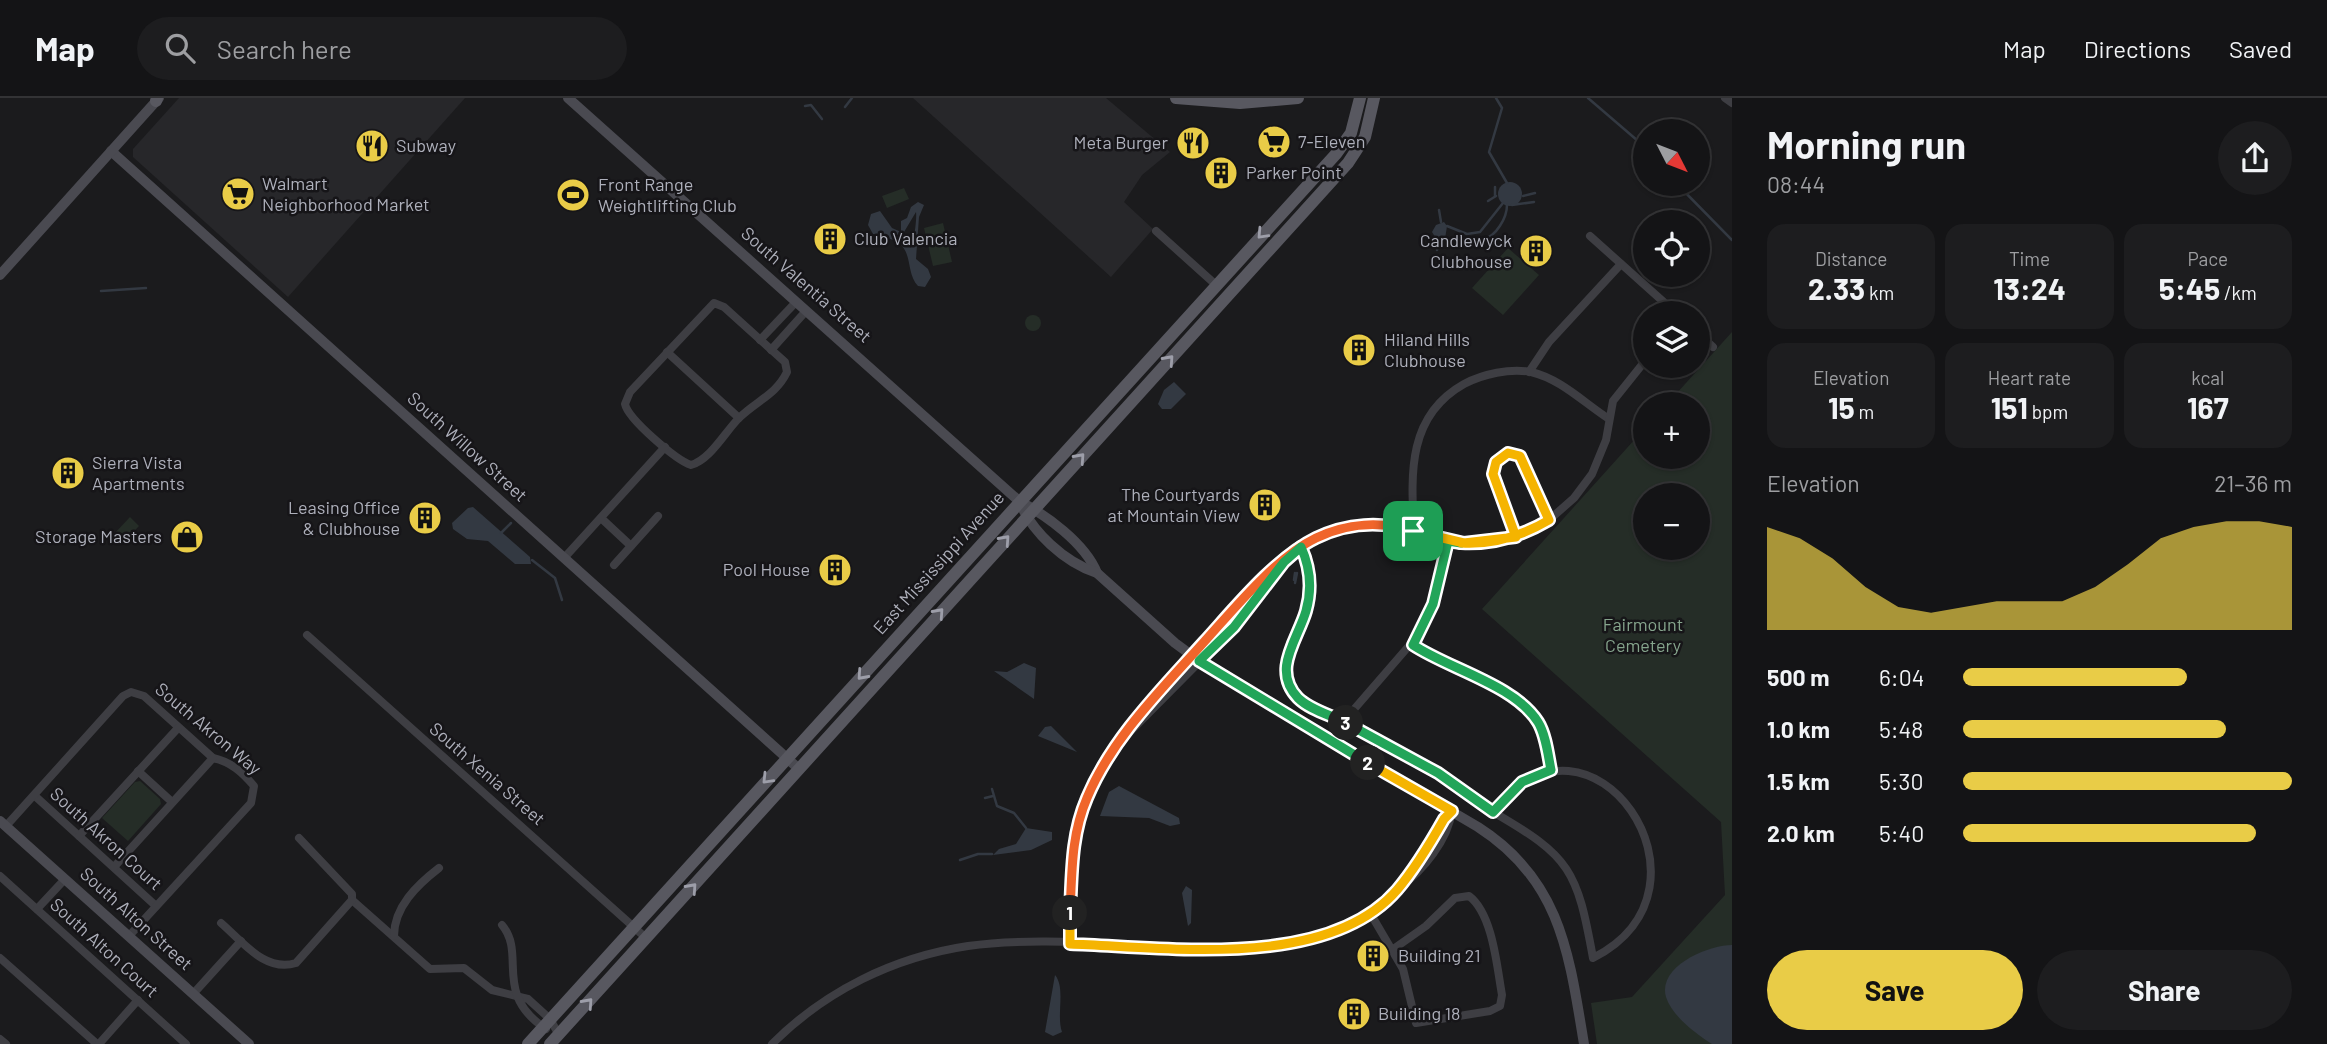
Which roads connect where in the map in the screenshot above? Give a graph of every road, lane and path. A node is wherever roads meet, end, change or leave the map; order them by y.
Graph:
1 (568, 98) edge
2 (1176, 98) edge
3 (1298, 98) edge
4 (1352, 98) edge
5 (1374, 98) edge
6 (1381, 98) edge
7 (1725, 98) edge
8 (158, 99) edge
9 (1732, 103) edge
10 (1359, 105) edge
11 (1371, 114) junction
12 (111, 151) junction
13 (1156, 231) dead end
14 (1590, 236) dead end
15 (1621, 264) junction
16 (0, 275) edge
17 (1215, 284) junction
18 (1663, 301) edge
19 (796, 302) junction
20 (806, 311) junction
21 (760, 340) junction
22 (1710, 344) edge
23 (1713, 347) dead end
24 (771, 350) junction
25 (667, 352) junction
26 (1530, 372) junction
27 (1633, 375) edge
28 (739, 418) junction
29 (1609, 419) junction
30 (665, 447) junction
31 (1019, 501) junction
32 (1030, 512) junction
33 (658, 516) dead end
34 (601, 518) junction
35 (1549, 520) junction
36 (1413, 531) junction
37 (1516, 537) junction
38 (1448, 541) junction
39 (631, 545) junction
40 (1301, 547) junction
41 (565, 557) junction
42 (1284, 562) junction
43 (614, 565) dead end
44 (307, 635) dead end
45 (1413, 645) junction
46 (1195, 659) junction
47 (1343, 722) junction
48 (177, 727) junction
49 (213, 758) junction
50 (787, 758) junction
51 (799, 769) junction
52 (1551, 770) junction
53 (138, 771) junction
54 (35, 796) junction
55 (172, 802) junction
56 (1452, 811) junction
57 (1493, 812) junction
58 (3, 824) edge
59 (79, 836) junction
60 (299, 838) dead end
61 (114, 867) junction
62 (439, 868) dead end
63 (0, 877) edge
64 (65, 879) junction
65 (352, 900) junction
66 (156, 906) junction
67 (37, 909) junction
68 (1369, 911) junction
69 (221, 923) dead end
70 (502, 925) dead end
71 (634, 928) junction
72 (129, 936) junction
73 (394, 936) junction
74 (646, 938) junction
75 (241, 941) junction
76 (1070, 944) junction
77 (1392, 950) junction
78 (0, 958) edge
79 (193, 994) junction
80 (517, 998) junction
81 (138, 1000) junction
82 (547, 1023) junction
83 (0, 1038) edge
84 (554, 1039) edge
85 (183, 1043) edge
86 (6, 1044) edge
87 (98, 1044) edge
88 (249, 1044) edge
89 (528, 1044) edge
90 (772, 1044) edge
91 (1584, 1044) edge

1 - 19 street, South Valentia Street
2 - 3 main road
4 - 10 main road
5 - 11 main road, East Mississippi Avenue
6 - 11 main road
7 - 9 street
8 - 12 street
10 -> 17 main road, East Mississippi Avenue
32 -> 11 main road, East Mississippi Avenue
12 - 16 street
12 - 41 street, South Willow Street
13 - 17 street
14 - 15 street
15 - 18 street
15 - 26 street
17 - 31 main road, East Mississippi Avenue
19 - 20 street, South Valentia Street
19 - 21 street
20 - 24 street
20 - 31 street, South Valentia Street
21 - 24 street
21 - 25 street
22 - 23 street
24 - 28 street
25 - 28 street
25 - 30 street
26 - 29 street
26 - 36 street
27 - 29 street
28 - 30 street
29 - 35 street
30 - 34 street
31 - 32 street, South Valentia Street
31 -> 50 main road, East Mississippi Avenue
32 - 46 street, South Valentia Street
51 -> 32 main road, East Mississippi Avenue
33 - 39 street
34 - 39 street
34 - 41 street
35 - 37 street
35 - 37 street
36 - 38 street
36 - 40 street
37 - 38 street
38 - 45 street
39 - 43 street
40 - 42 street
40 - 47 street
41 - 50 street, South Willow Street
42 - 46 street
42 - 46 street
44 - 71 street, South Xenia Street
45 - 47 street
45 - 52 street
46 - 56 street, South Valentia Street
46 - 76 street
47 - 57 street
48 - 49 street, South Akron Way
48 - 53 street
48 - 54 street, South Akron Way
49 - 55 street
49 - 66 street, South Akron Way
50 - 51 street, South Willow Street
50 -> 71 main road, East Mississippi Avenue
74 -> 51 main road, East Mississippi Avenue
52 - 57 street
52 - 57 street
53 - 55 street
53 - 59 street
54 - 58 street, South Akron Way
54 - 59 street, South Akron Court
55 - 61 street
56 - 68 street
56 - 91 street, South Valentia Street
58 - 64 street, South Alton Street
59 - 61 street, South Akron Court
60 - 65 street
61 - 66 street, South Akron Court
62 - 73 street
63 - 67 street, South Alton Court
64 - 67 street
64 - 72 street, South Alton Street
65 - 73 street
65 - 75 street
66 - 72 street, South Akron Way
67 - 81 street, South Alton Court
68 - 76 street
68 - 77 street
69 - 75 street
70 - 80 street
71 - 74 street, South Xenia Street
71 - 82 main road, East Mississippi Avenue
72 - 79 street, South Alton Street
73 - 80 street
84 -> 74 main road, East Mississippi Avenue
75 - 79 street
76 - 90 street
77 - 77 street
78 - 87 street
79 - 88 street, South Alton Street
80 - 82 street
81 - 85 street, South Alton Court
81 - 87 street
82 - 84 street
82 - 89 main road, East Mississippi Avenue
83 - 86 street

